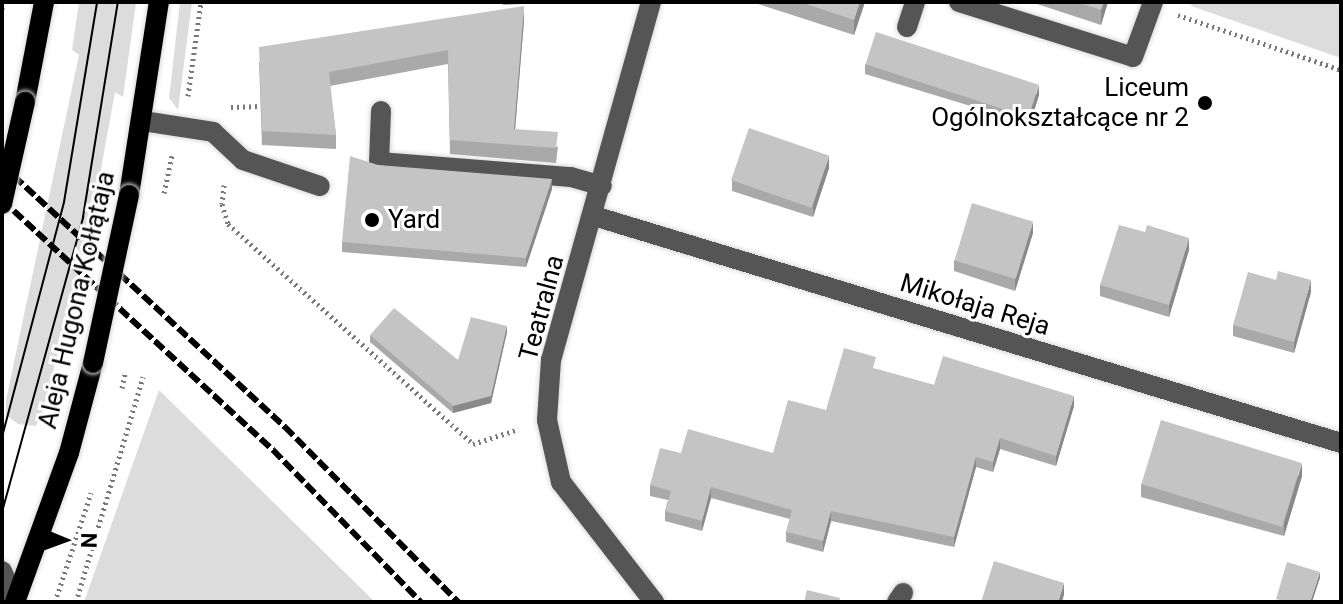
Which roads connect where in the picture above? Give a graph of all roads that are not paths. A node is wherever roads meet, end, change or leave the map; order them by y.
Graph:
1 (44, 2) edge
2 (159, 2) edge
3 (651, 2) edge
4 (915, 2) edge
5 (959, 2) edge
6 (1152, 4) edge
7 (907, 27) dead end
8 (381, 111) dead end
9 (143, 121) junction
10 (320, 186) dead end
11 (602, 186) junction
12 (2, 204) edge
13 (594, 216) junction
14 (1341, 443) edge
15 (2, 571) edge
16 (16, 601) edge
17 (654, 602) edge

1 - 12 main road, bridge
2 - 9 main road, Aleja Hugona Kołłątaja
3 - 11 street, Teatralna
4 - 7 street
5 - 6 street
8 - 11 street
9 - 10 street
9 - 16 main road, Aleja Hugona Kołłątaja, bridge
11 - 13 street, Teatralna
13 - 14 street, Mikołaja Reja
13 - 17 street, Teatralna
15 - 16 street

